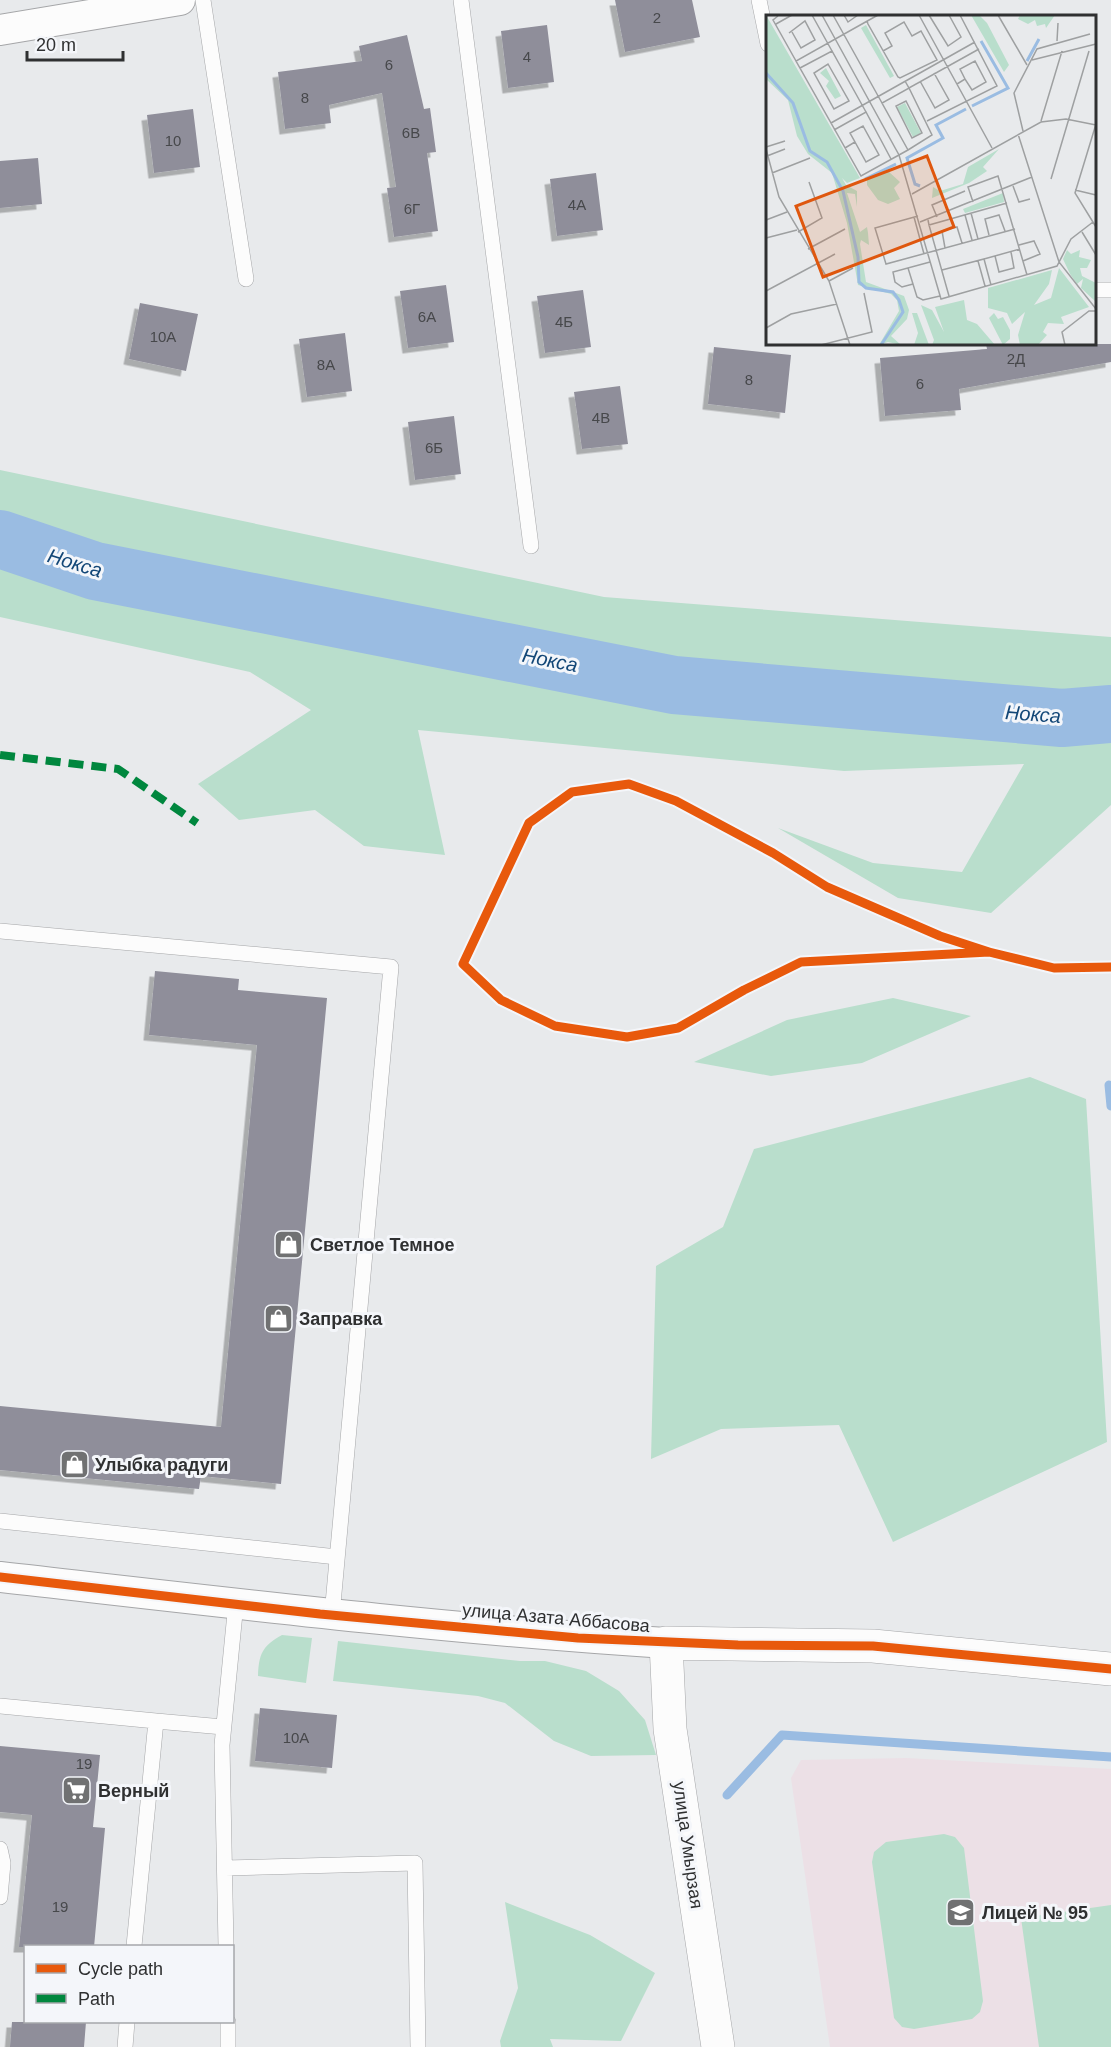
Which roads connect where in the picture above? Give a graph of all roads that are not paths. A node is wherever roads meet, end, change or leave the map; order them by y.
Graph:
1 (180, 0) edge
2 (202, 0) edge
3 (461, 0) edge
4 (759, 0) edge
5 (0, 30) edge
6 (766, 34) edge
7 (246, 279) dead end
8 (531, 546) dead end
9 (0, 931) edge
10 (0, 1521) edge
11 (338, 1557) junction
12 (0, 1577) edge
13 (236, 1603) junction
14 (332, 1615) junction
15 (666, 1643) junction
16 (1111, 1669) edge
17 (0, 1706) edge
18 (156, 1721) junction
19 (223, 1727) junction
20 (0, 1849) edge
21 (225, 1868) junction
22 (0, 1897) edge
23 (134, 1945) edge
24 (226, 1945) edge
25 (127, 2023) edge
26 (228, 2023) edge
27 (125, 2047) edge
28 (228, 2047) edge
29 (418, 2047) edge
30 (718, 2047) edge

1 - 5 street
2 - 7 lane
3 - 8 lane
4 - 6 lane
9 - 11 lane
10 - 11 lane
11 - 14 lane
12 - 13 street, улица Азата Аббасова
13 - 14 street, улица Азата Аббасова
13 - 19 lane
14 - 15 street, улица Азата Аббасова
15 - 16 street, улица Азата Аббасова
15 - 30 street, улица Умырзая
17 - 18 lane
18 - 19 lane
18 - 23 lane
19 - 21 lane
20 - 22 lane
21 - 24 lane
21 - 29 lane
25 - 27 lane
26 - 28 lane

